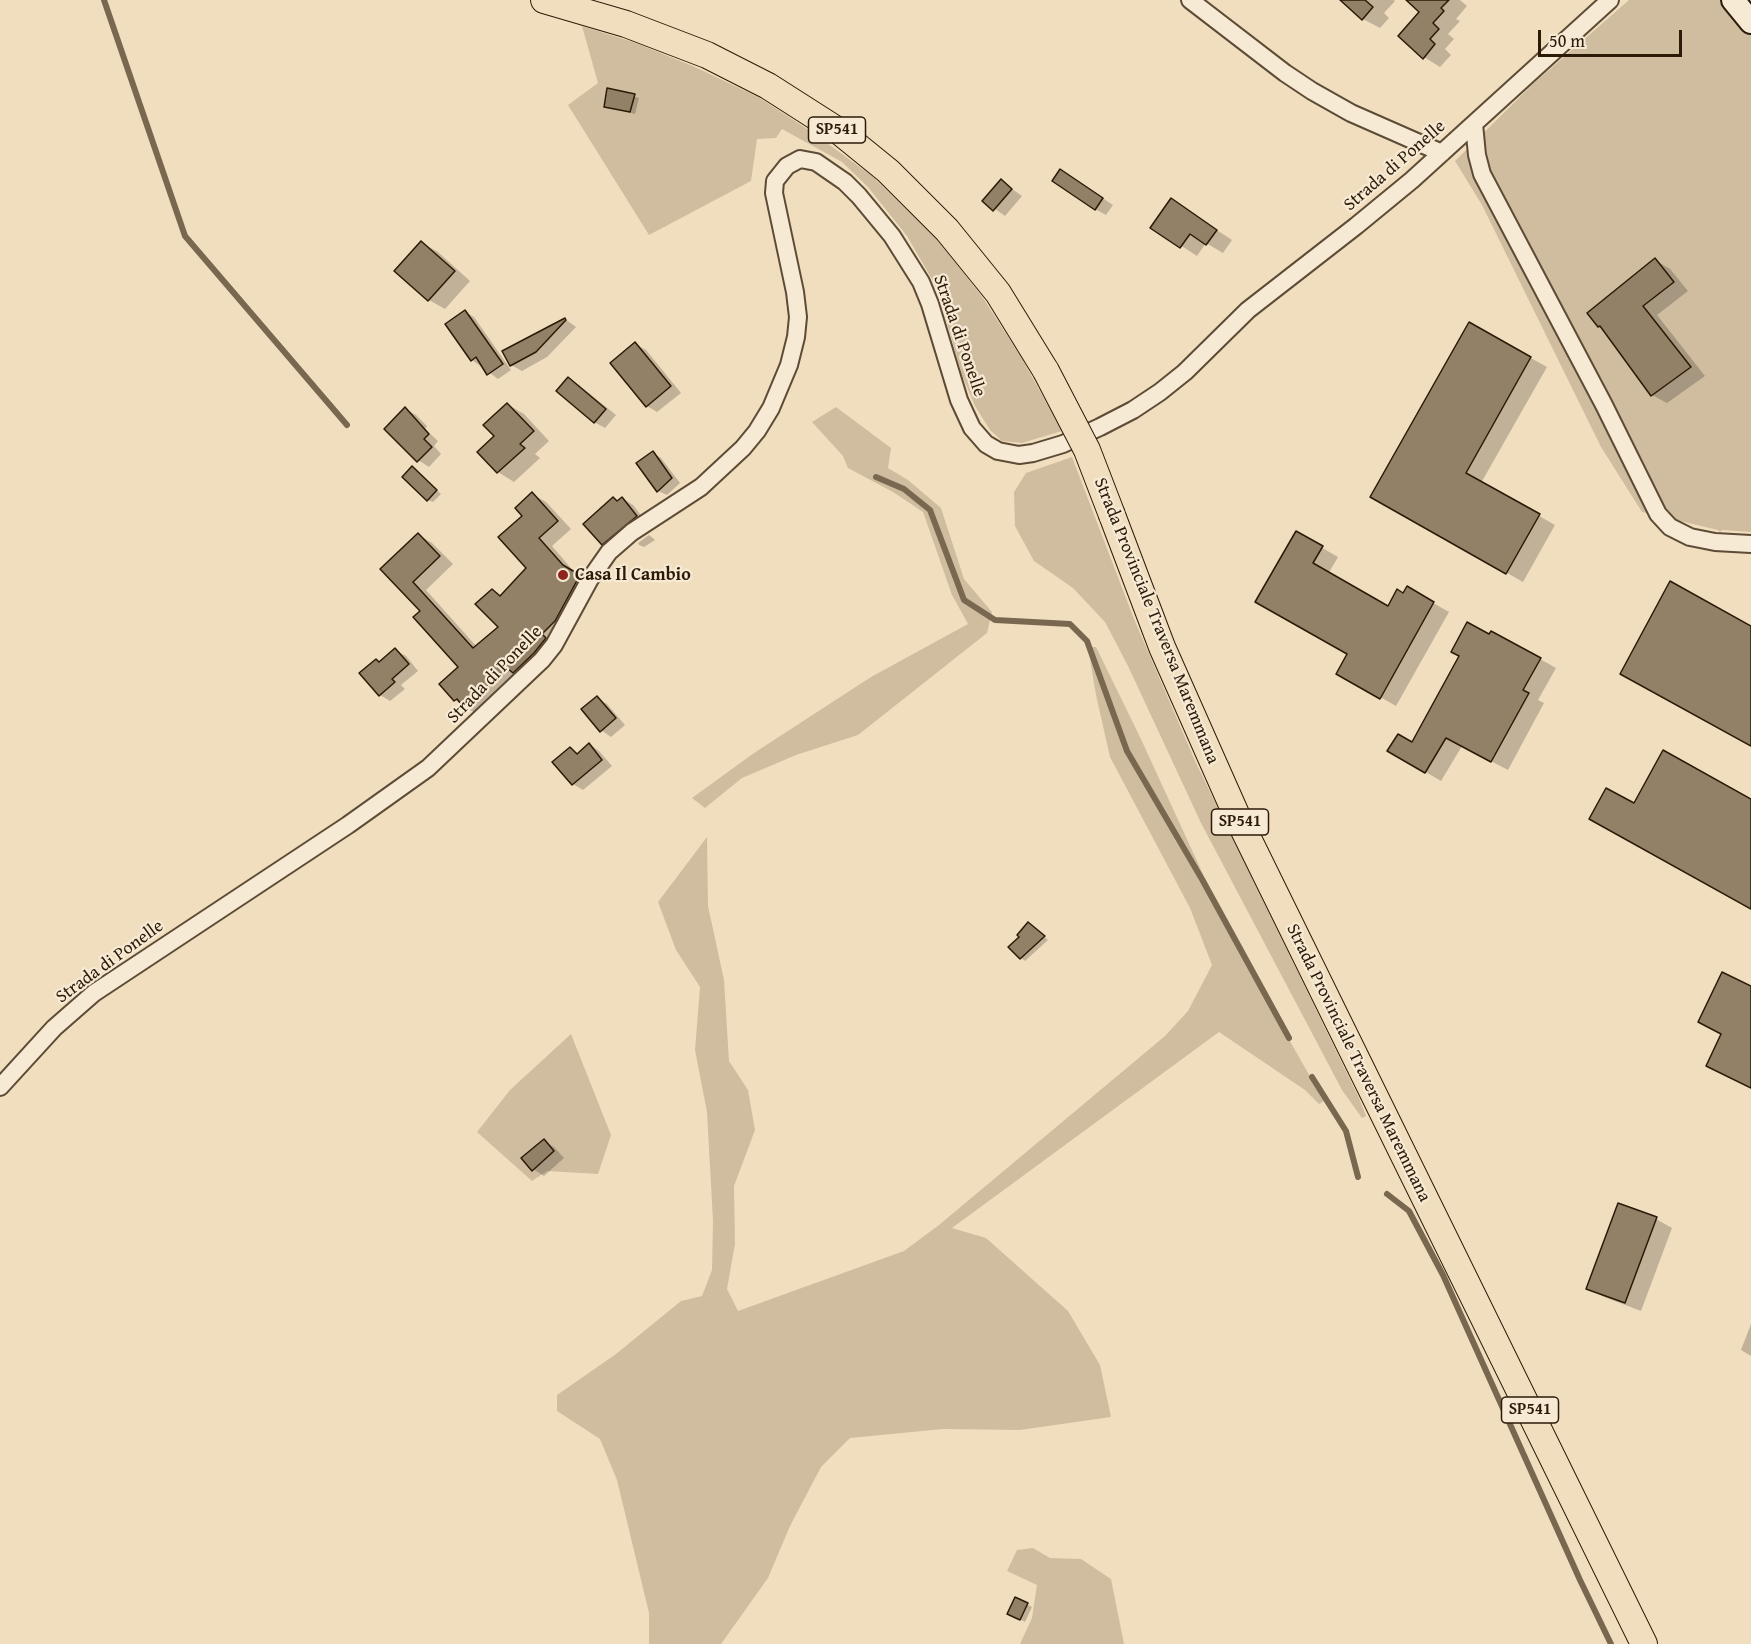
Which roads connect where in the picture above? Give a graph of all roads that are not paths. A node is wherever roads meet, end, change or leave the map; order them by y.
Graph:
1 (544, 0) edge
2 (1190, 0) edge
3 (1610, 0) edge
4 (1733, 0) edge
5 (1751, 22) edge
6 (1473, 124) junction
7 (1442, 153) junction
8 (1751, 544) edge
9 (0, 1087) edge
10 (1644, 1644) edge

1 - 10 main road, Strada Provinciale Traversa Maremmana / SP541, bridge
2 - 7 street
3 - 6 street, Strada di Ponelle
4 - 5 street
6 - 7 street, Strada di Ponelle
6 - 8 street
7 - 9 street, Strada di Ponelle

